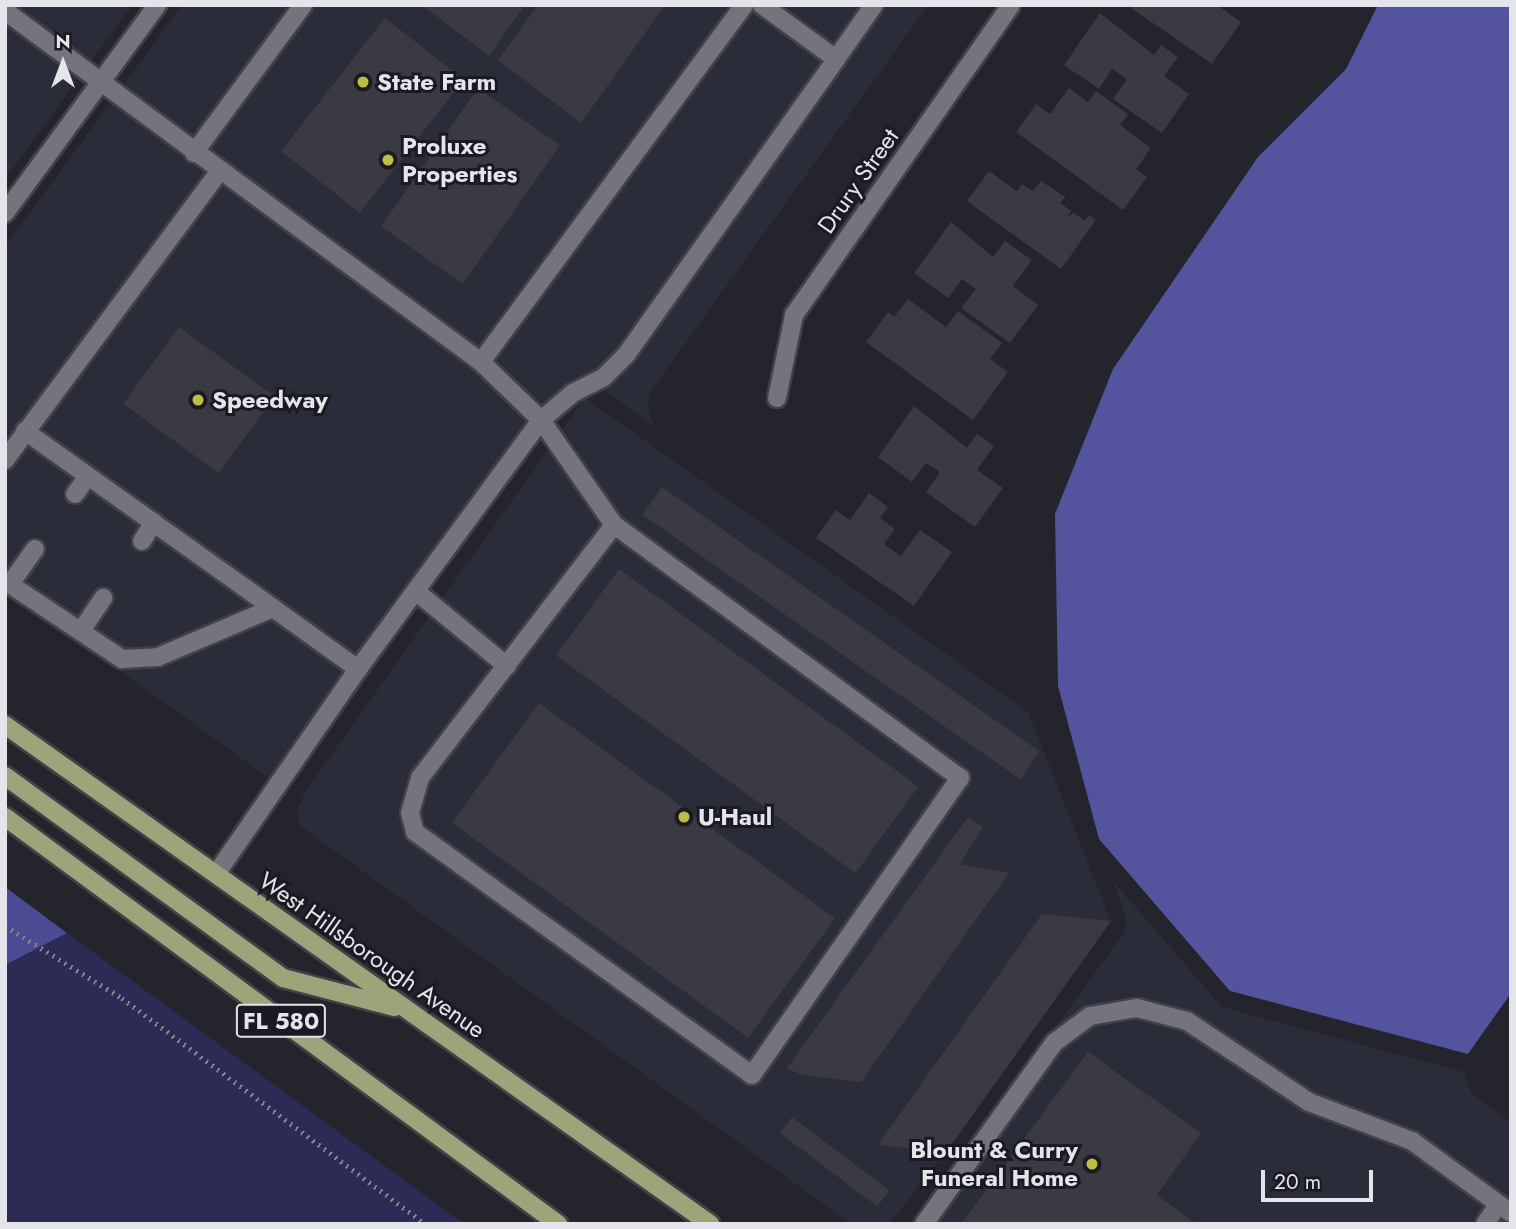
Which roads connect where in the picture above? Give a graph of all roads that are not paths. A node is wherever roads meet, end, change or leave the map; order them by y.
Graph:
1 (157, 5) edge
2 (303, 5) edge
3 (744, 5) edge
4 (762, 5) edge
5 (874, 5) edge
6 (1012, 5) edge
7 (5, 11) edge
8 (836, 59) junction
9 (100, 83) junction
10 (194, 153) junction
11 (219, 172) junction
12 (5, 213) edge
13 (481, 362) junction
14 (777, 398) dead end
15 (541, 420) junction
16 (25, 431) junction
17 (5, 460) edge
18 (88, 476) junction
19 (75, 494) dead end
20 (154, 522) junction
21 (614, 525) junction
22 (142, 541) dead end
23 (35, 549) dead end
24 (8, 582) edge
25 (418, 593) junction
26 (103, 598) dead end
27 (273, 608) junction
28 (81, 631) junction
29 (507, 666) junction
30 (358, 669) junction
31 (5, 724) edge
32 (5, 776) edge
33 (5, 817) edge
34 (216, 874) junction
35 (408, 1011) junction
36 (1504, 1209) edge
37 (558, 1224) edge
38 (710, 1224) edge
39 (924, 1224) edge
40 (1485, 1224) edge

1 - 9 street
2 - 10 street
3 - 13 street
4 - 8 street
5 - 8 street
6 - 14 street, Drury Street
7 - 9 street
8 - 15 street
9 - 10 street
9 - 12 street
10 - 11 street
11 - 13 street
11 - 16 street
13 - 15 street
15 - 21 street
15 - 25 street
16 - 17 street
16 - 18 street
18 - 19 street
18 - 20 street
20 - 22 street
20 - 27 street
21 - 29 street
21 - 29 street
23 - 24 street
24 - 28 street
25 - 29 street
25 - 30 street
26 - 28 street
27 - 28 street
27 - 30 street
30 - 34 street
31 - 34 main road, West Hillsborough Avenue
32 - 35 main road
33 - 37 main road, FL 580
34 - 35 main road, West Hillsborough Avenue
35 - 38 main road, West Hillsborough Avenue
36 - 39 street
36 - 40 street

